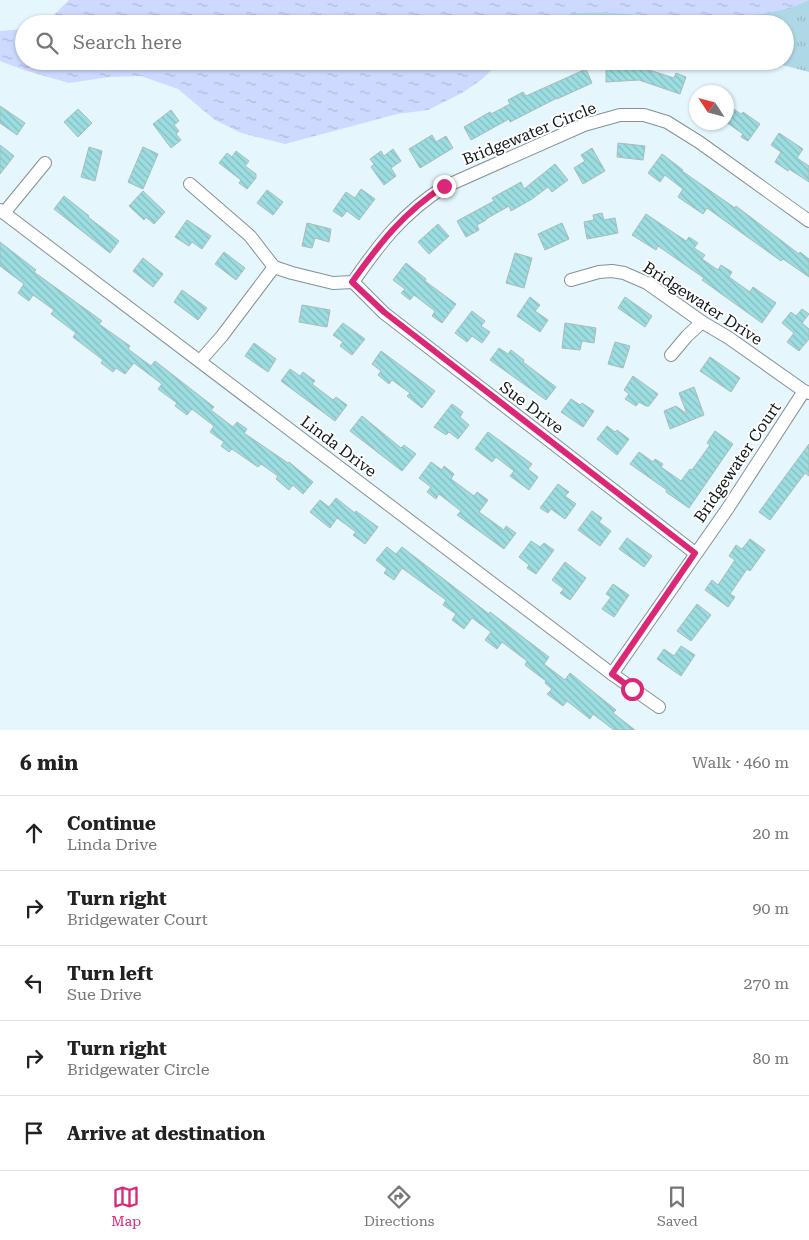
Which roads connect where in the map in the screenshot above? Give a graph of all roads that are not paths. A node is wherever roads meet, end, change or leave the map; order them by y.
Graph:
1 (45, 163) dead end
2 (190, 184) dead end
3 (2, 212) edge
4 (809, 221) edge
5 (274, 267) junction
6 (571, 280) dead end
7 (352, 282) junction
8 (702, 322) junction
9 (672, 355) dead end
10 (200, 361) junction
11 (807, 392) edge
12 (695, 553) junction
13 (612, 674) junction
14 (659, 707) dead end

1 - 3 street
2 - 5 street
3 - 10 street, Linda Drive
4 - 7 street, Bridgewater Circle
5 - 7 street
5 - 10 street
6 - 8 street, Bridgewater Drive
7 - 12 street, Sue Drive
8 - 9 street
8 - 11 street, Bridgewater Drive
10 - 13 street, Linda Drive
11 - 12 street, Bridgewater Court
12 - 13 street, Bridgewater Court
13 - 14 street, Linda Drive

